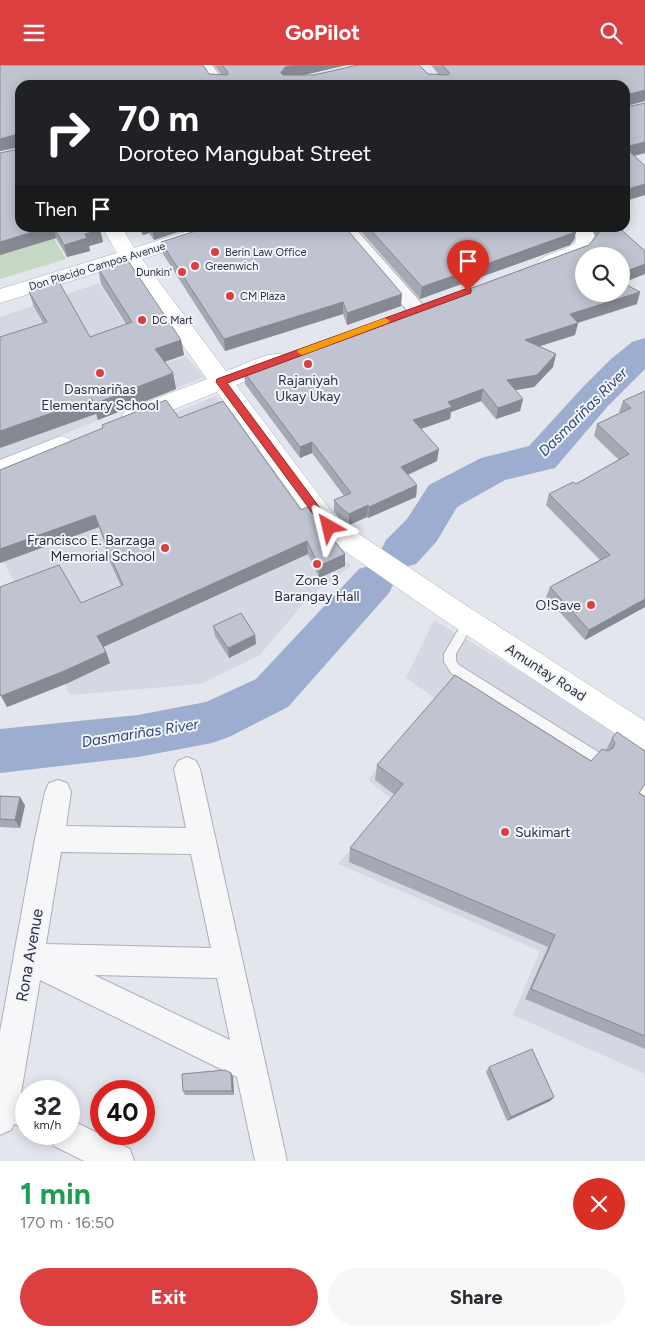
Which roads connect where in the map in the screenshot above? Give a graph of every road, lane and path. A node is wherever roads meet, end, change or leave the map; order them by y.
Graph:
1 (205, 65) edge
2 (216, 80) edge
3 (115, 232) edge
4 (208, 232) edge
5 (348, 232) edge
6 (582, 232) edge
7 (129, 256) junction
8 (534, 267) edge
9 (0, 296) edge
10 (417, 310) edge
11 (296, 353) edge
12 (221, 382) junction
13 (112, 425) edge
14 (86, 436) edge
15 (0, 470) edge
16 (458, 614) junction
17 (645, 737) edge
18 (599, 759) edge
19 (187, 769) dead end
20 (58, 791) dead end
21 (50, 839) junction
22 (202, 841) junction
23 (28, 959) junction
24 (228, 963) junction
25 (251, 1067) junction
26 (10, 1111) edge
27 (80, 1141) edge
28 (118, 1161) edge
29 (271, 1161) edge

1 - 2 street
3 - 7 street, Amuntay Road
4 - 7 street, Don Placido Campos Avenue
5 - 10 street
6 - 8 street
7 - 9 street, Don Placido Campos Avenue
7 - 12 street, Amuntay Road
11 - 12 street
12 - 13 street
12 - 16 street, Amuntay Road
14 - 15 street
16 - 17 street, Amuntay Road
16 - 18 lane
19 - 22 street
20 - 21 street, Rona Avenue
21 - 22 street
21 - 23 street, Rona Avenue
22 - 24 street
23 - 24 street
23 - 25 street
23 - 26 street, Rona Avenue
24 - 25 street
25 - 29 street
27 - 28 street

